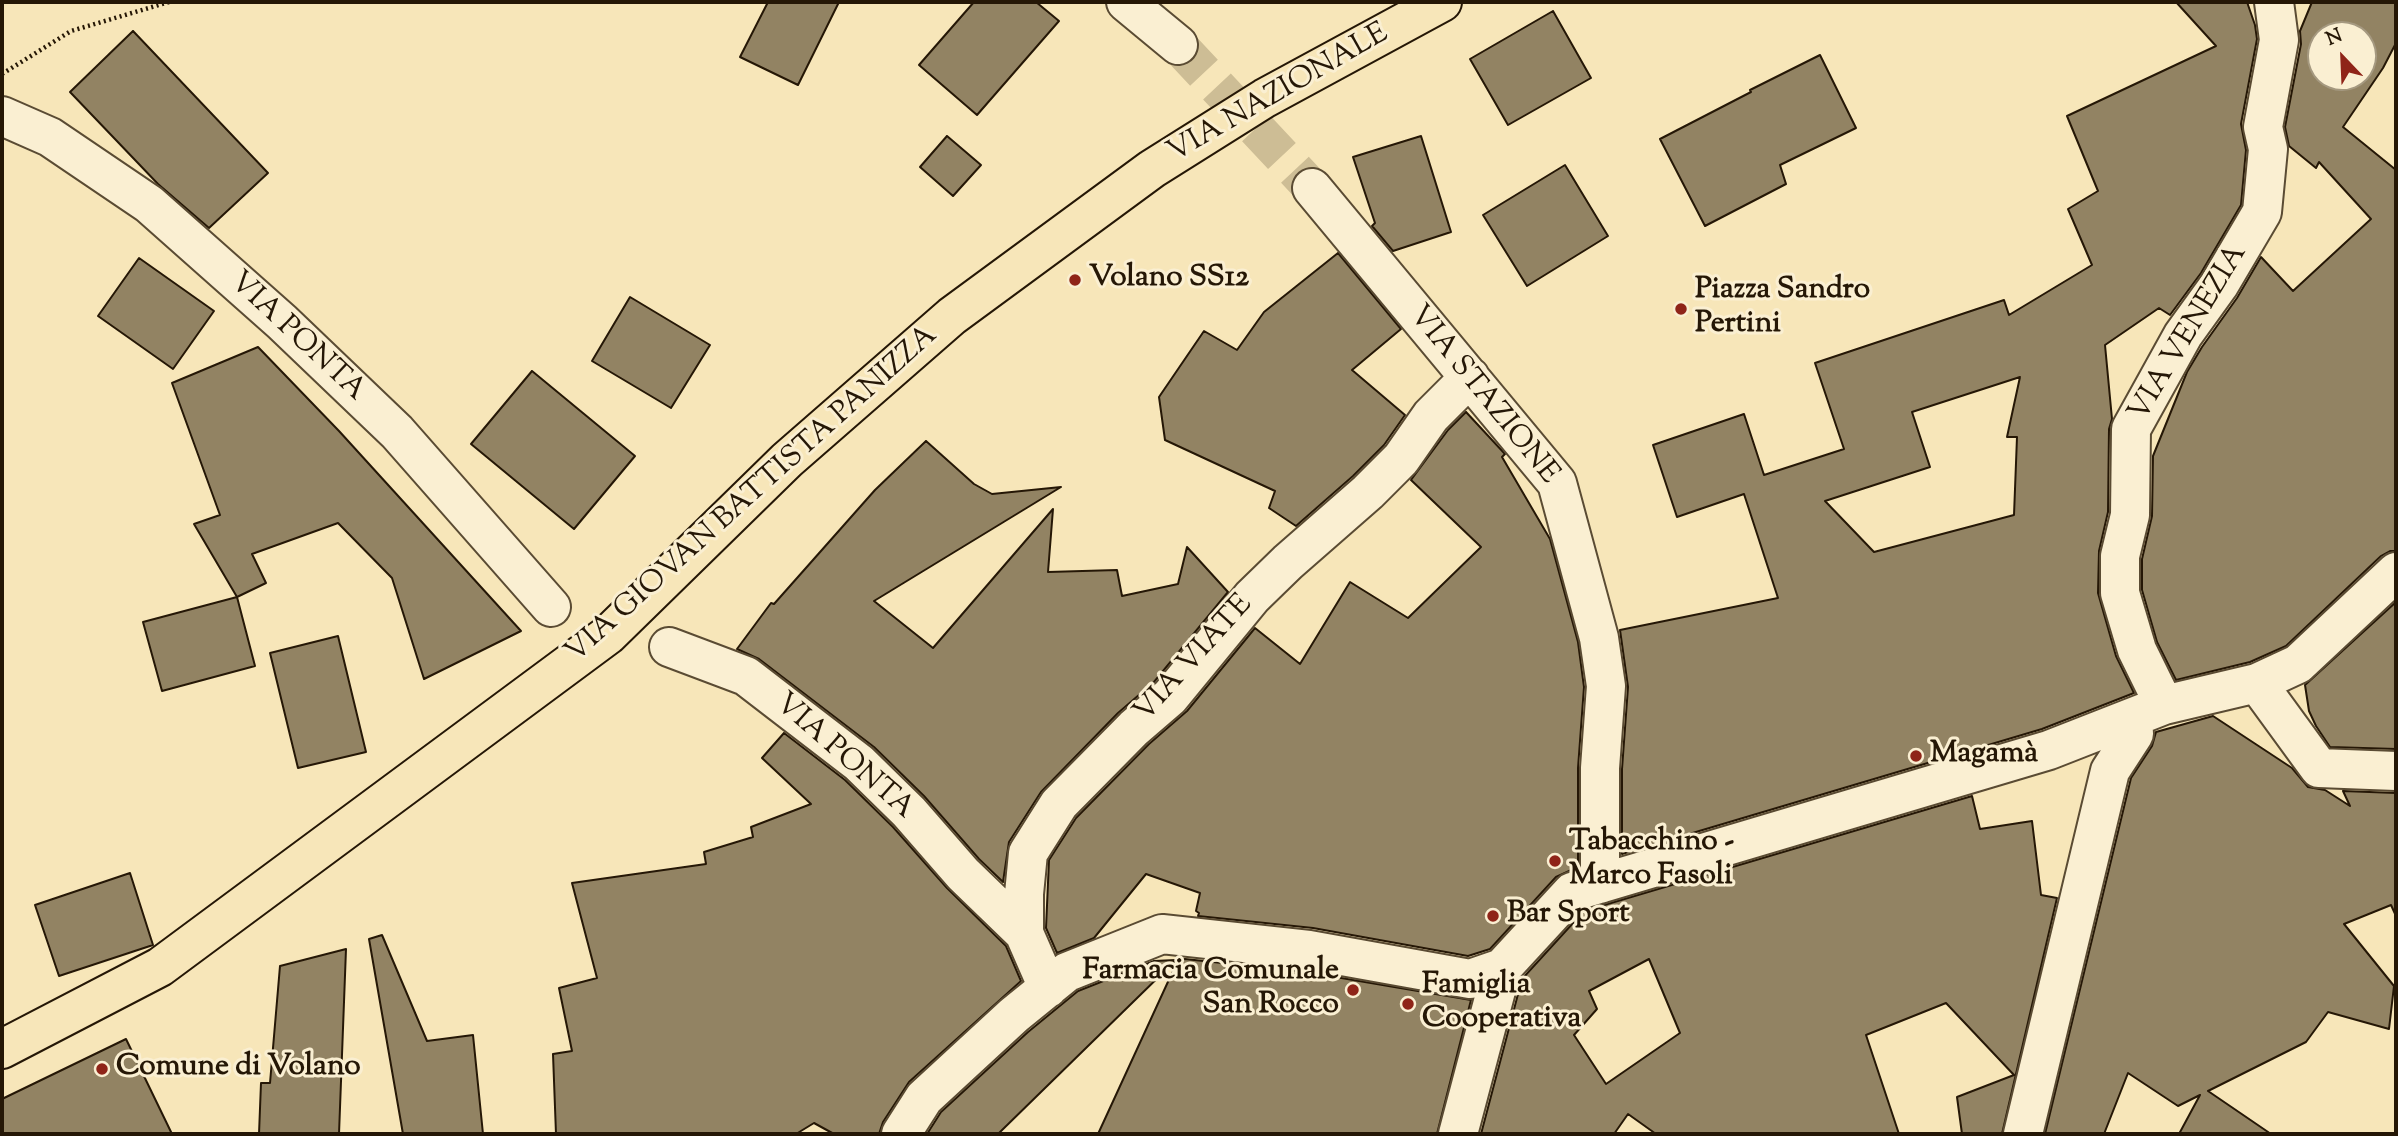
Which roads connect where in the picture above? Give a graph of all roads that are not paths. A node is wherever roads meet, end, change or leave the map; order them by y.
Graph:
1 (1126, 2) edge
2 (1442, 2) edge
3 (2274, 2) edge
4 (1178, 45) tunnel mouth
5 (2, 116) edge
6 (1152, 169) joint
7 (1312, 188) tunnel mouth
8 (1470, 377) junction
9 (2396, 572) edge
10 (551, 607) dead end
11 (668, 647) dead end
12 (2258, 683) junction
13 (2149, 711) junction
14 (2396, 771) edge
15 (1600, 884) junction
16 (1024, 933) junction
17 (1502, 968) junction
18 (1048, 988) junction
19 (2, 1049) edge
20 (901, 1134) edge
21 (1458, 1134) edge
22 (2024, 1134) edge

1 - 4 street
2 - 6 main road, VIA NAZIONALE
3 - 13 street, VIA VENEZIA
5 - 10 street, VIA PONTA
6 - 19 main road, VIA GIOVAN BATTISTA PANIZZA
7 - 8 street, VIA STAZIONE
8 - 15 street, VIA STAZIONE
8 - 16 street, VIA VIATE
9 - 12 street
11 - 16 street, VIA PONTA
12 - 13 street
12 - 14 street
13 - 15 street
13 - 22 street
15 - 17 street
16 - 18 street, VIA VIATE
17 - 18 street
17 - 21 street
18 - 20 street

